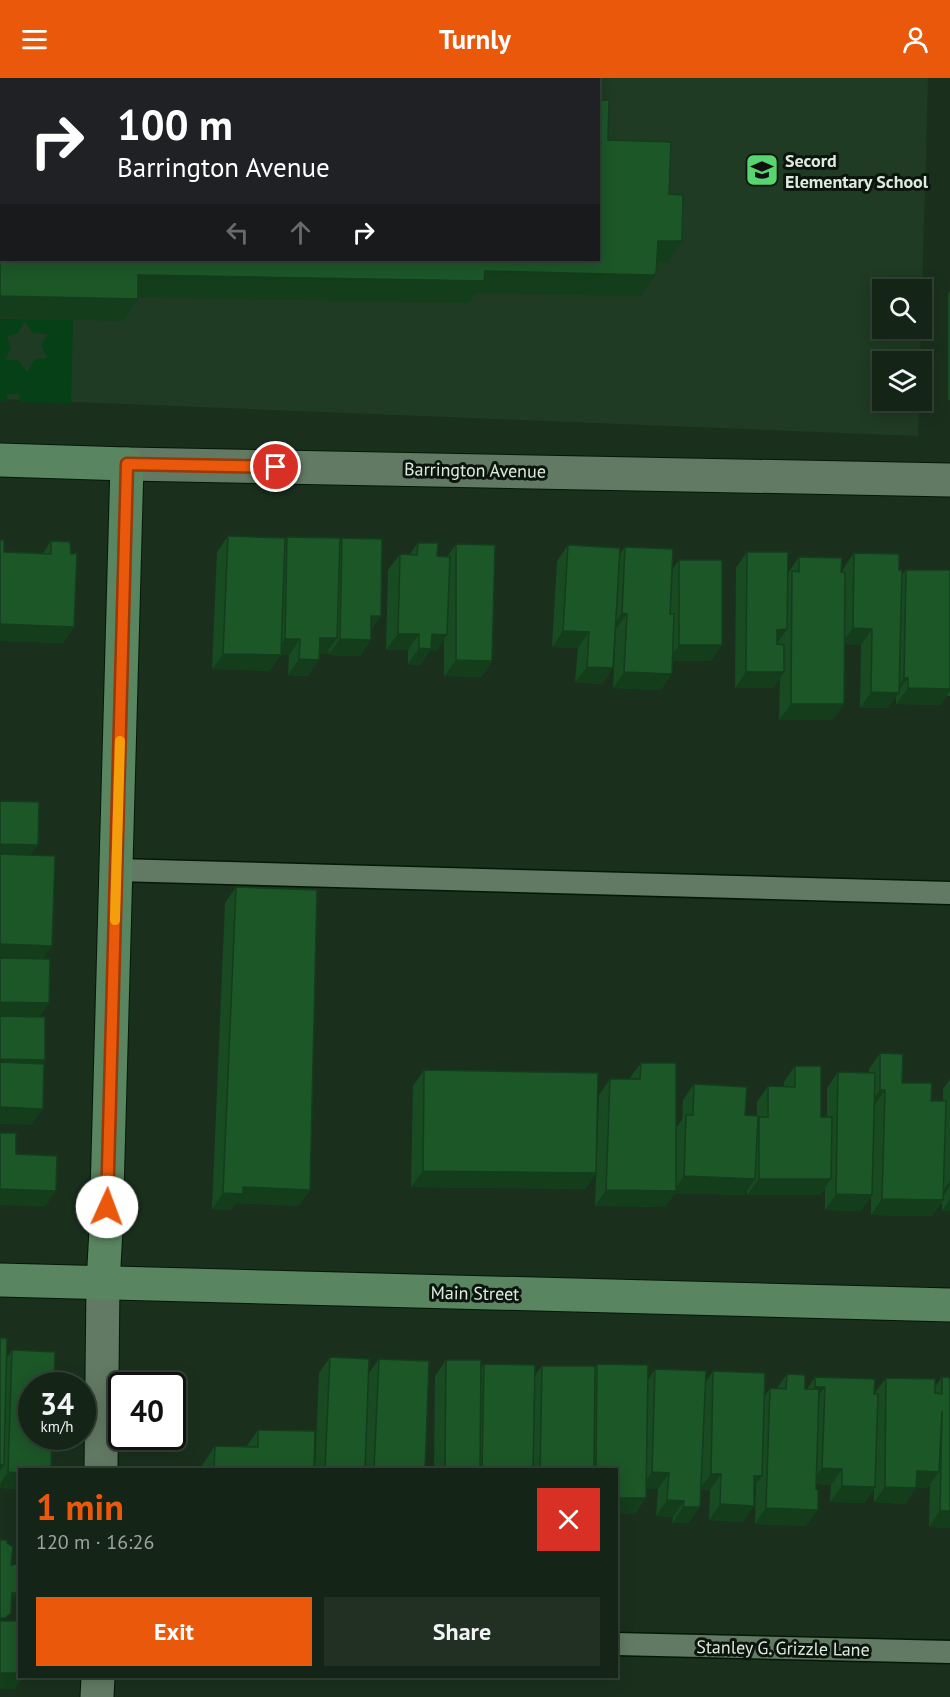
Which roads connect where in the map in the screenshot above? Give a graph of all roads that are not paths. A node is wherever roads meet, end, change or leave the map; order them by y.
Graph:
1 (0, 460) edge
2 (127, 464) junction
3 (950, 480) edge
4 (116, 870) junction
5 (950, 893) edge
6 (0, 1280) edge
7 (103, 1283) junction
8 (950, 1305) edge
9 (101, 1468) edge
10 (618, 1644) edge
11 (950, 1652) edge
12 (98, 1678) edge
13 (97, 1697) edge

1 - 2 street, Barrington Avenue
2 - 3 street, Barrington Avenue
2 - 4 street
4 - 5 lane
4 - 7 street
6 - 7 street, Main Street
7 - 8 street, Main Street
7 - 9 street
10 - 11 lane, Stanley G. Grizzle Lane
12 - 13 street

